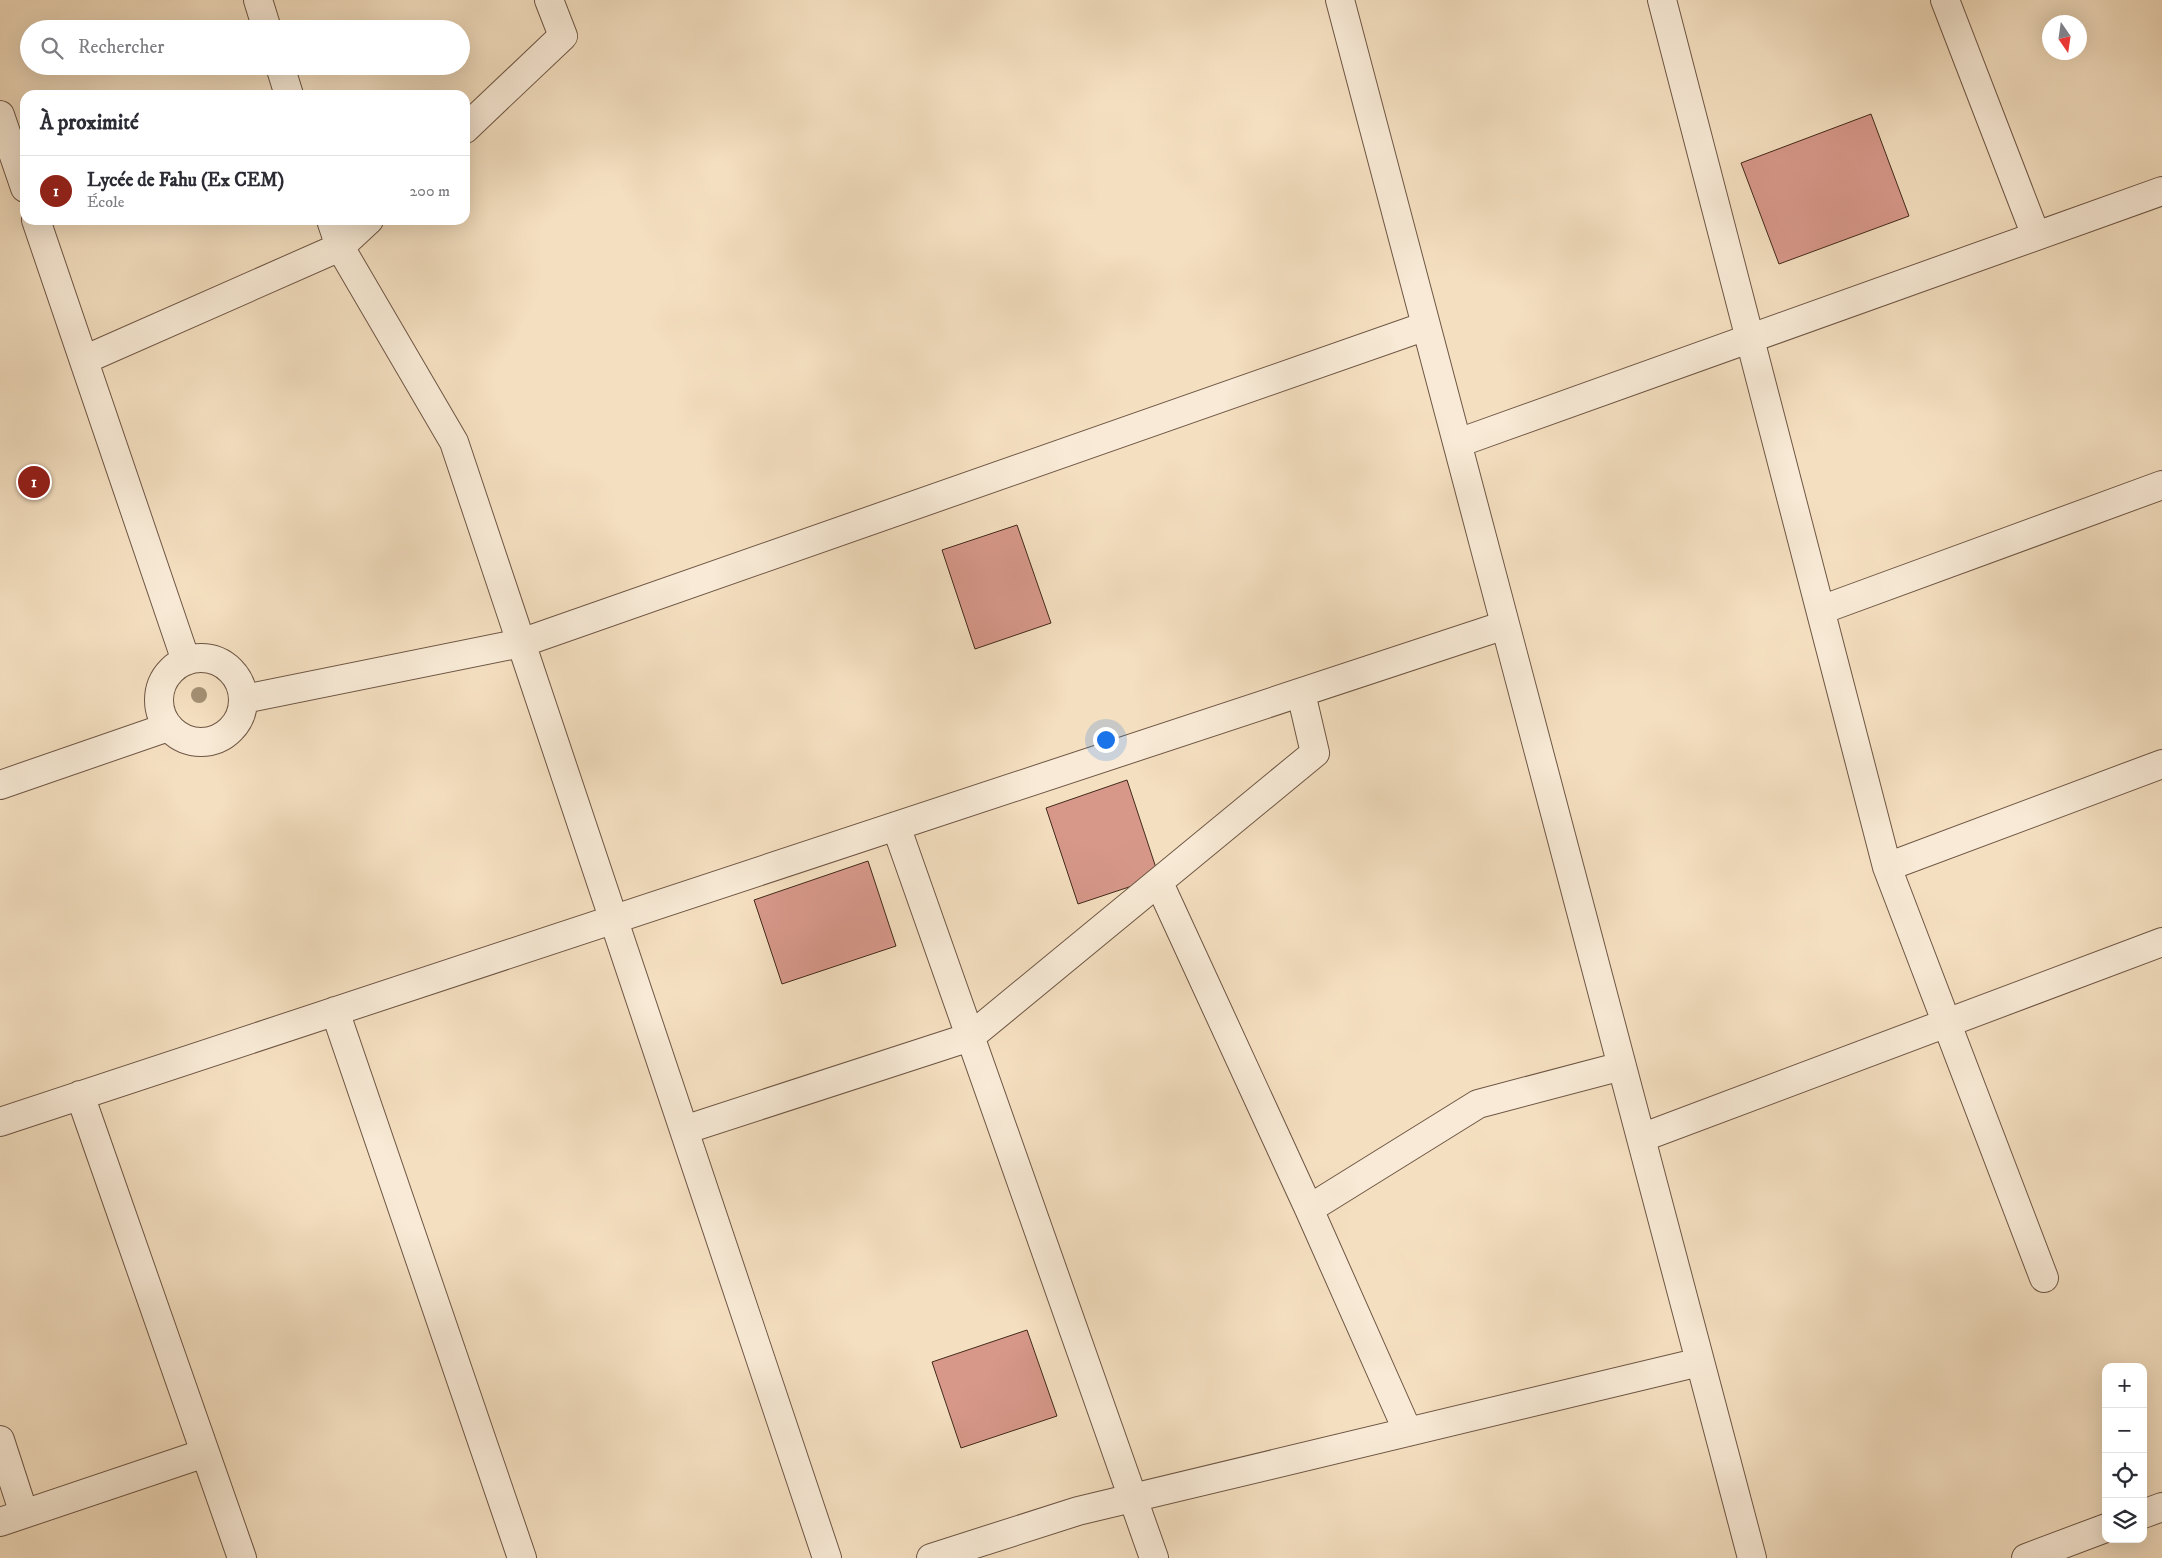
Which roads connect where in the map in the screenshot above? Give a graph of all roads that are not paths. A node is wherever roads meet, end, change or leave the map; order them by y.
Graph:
1 (258, 0) edge
2 (549, 0) edge
3 (1340, 0) edge
4 (1662, 0) edge
5 (1945, 0) edge
6 (264, 20) edge
7 (283, 75) edge
8 (287, 90) edge
9 (470, 123) edge
10 (2, 130) edge
11 (20, 175) edge
12 (2162, 190) edge
13 (38, 225) edge
14 (333, 225) edge
15 (363, 225) edge
16 (2036, 236) junction
17 (340, 247) junction
18 (1426, 326) junction
19 (1750, 339) junction
20 (84, 360) junction
21 (1458, 443) junction
22 (2162, 485) edge
23 (1821, 610) junction
24 (1506, 624) junction
25 (521, 643) junction
26 (186, 661) junction
27 (1301, 693) junction
28 (244, 699) junction
29 (168, 727) junction
30 (2162, 764) edge
31 (0, 785) edge
32 (896, 826) junction
33 (1887, 867) junction
34 (1159, 883) junction
35 (614, 920) junction
36 (2162, 942) edge
37 (335, 1011) junction
38 (1947, 1024) junction
39 (970, 1037) junction
40 (1622, 1066) junction
41 (80, 1096) junction
42 (0, 1122) edge
43 (684, 1130) junction
44 (1641, 1138) junction
45 (1309, 1209) junction
46 (2044, 1278) dead end
47 (1700, 1362) junction
48 (1408, 1432) junction
49 (0, 1440) edge
50 (205, 1453) junction
51 (1133, 1498) junction
52 (2162, 1507) edge
53 (2147, 1513) edge
54 (12, 1518) edge
55 (2102, 1530) edge
56 (242, 1558) edge
57 (522, 1558) edge
58 (827, 1558) edge
59 (931, 1558) edge
60 (1154, 1558) edge
61 (1752, 1558) edge
62 (2026, 1558) edge

1 - 6 street
2 - 9 street
3 - 18 street
4 - 19 street
5 - 16 street
7 - 8 street
10 - 11 street
12 - 16 street
13 - 20 street
14 - 17 street
15 - 17 street
16 - 19 street
17 - 20 street
17 - 25 street
18 - 21 street
18 - 25 street
19 - 21 street
19 - 23 street
20 - 26 street
21 - 24 street
22 - 23 street
23 - 33 street
24 - 27 street
24 - 40 street
25 - 28 street
25 - 35 street
26 - 28 street
26 - 29 street
27 - 32 street
27 - 34 street
28 - 29 street
29 - 31 street
30 - 33 street
32 - 35 street
32 - 39 street
33 - 38 street
34 - 39 street
34 - 45 street
35 - 37 street
35 - 43 street
36 - 38 street
37 - 41 street
37 - 57 street
38 - 44 street
38 - 46 street
39 - 43 street
39 - 51 street
40 - 44 street
40 - 45 street
41 - 42 street
41 - 50 street
43 - 58 street
44 - 47 street
45 - 48 street
47 - 48 street
47 - 61 street
48 - 51 street
49 - 54 street
50 - 54 street
50 - 56 street
51 - 59 street
51 - 60 street
52 - 53 street
55 - 62 street

